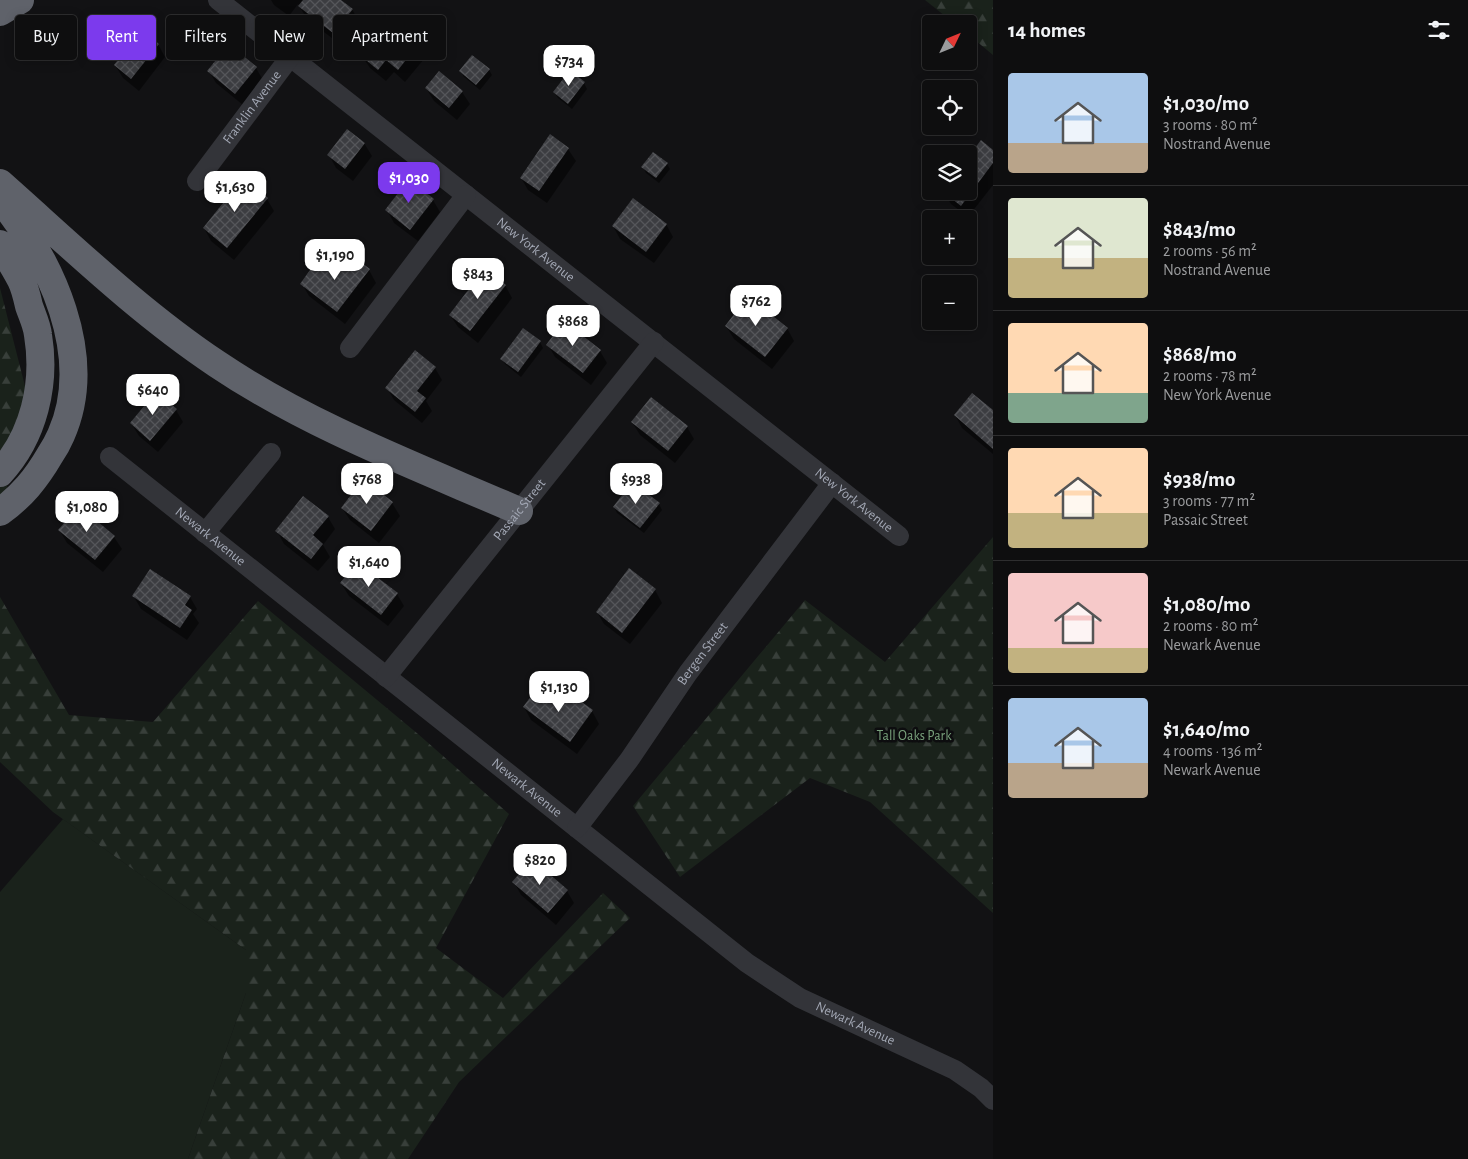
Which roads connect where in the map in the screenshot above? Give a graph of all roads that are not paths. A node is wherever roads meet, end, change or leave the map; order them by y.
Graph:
1 (20, 0) edge
2 (218, 0) edge
3 (0, 12) edge
4 (255, 29) edge
5 (288, 60) edge
6 (294, 60) edge
7 (197, 181) dead end
8 (0, 183) edge
9 (466, 195) junction
10 (0, 199) edge
11 (0, 244) edge
12 (654, 342) junction
13 (350, 348) dead end
14 (271, 453) dead end
15 (110, 457) dead end
16 (0, 473) edge
17 (832, 483) junction
18 (519, 511) junction
19 (0, 512) edge
20 (205, 533) junction
21 (899, 536) dead end
22 (386, 677) junction
23 (577, 828) junction
24 (993, 1100) edge

1 - 3 highway
2 - 4 street, New York Avenue
5 - 7 street, Franklin Avenue
6 - 9 street, New York Avenue
8 - 18 highway
9 - 12 street, New York Avenue
9 - 13 street
10 - 19 highway
11 - 16 highway
12 - 17 street, New York Avenue
12 - 18 street, Passaic Street
14 - 20 street
15 - 20 street, Newark Avenue
17 - 21 street, New York Avenue
17 - 23 street, Bergen Street
18 - 22 street, Passaic Street
20 - 22 street, Newark Avenue
22 - 23 street, Newark Avenue
23 - 24 street, Newark Avenue

